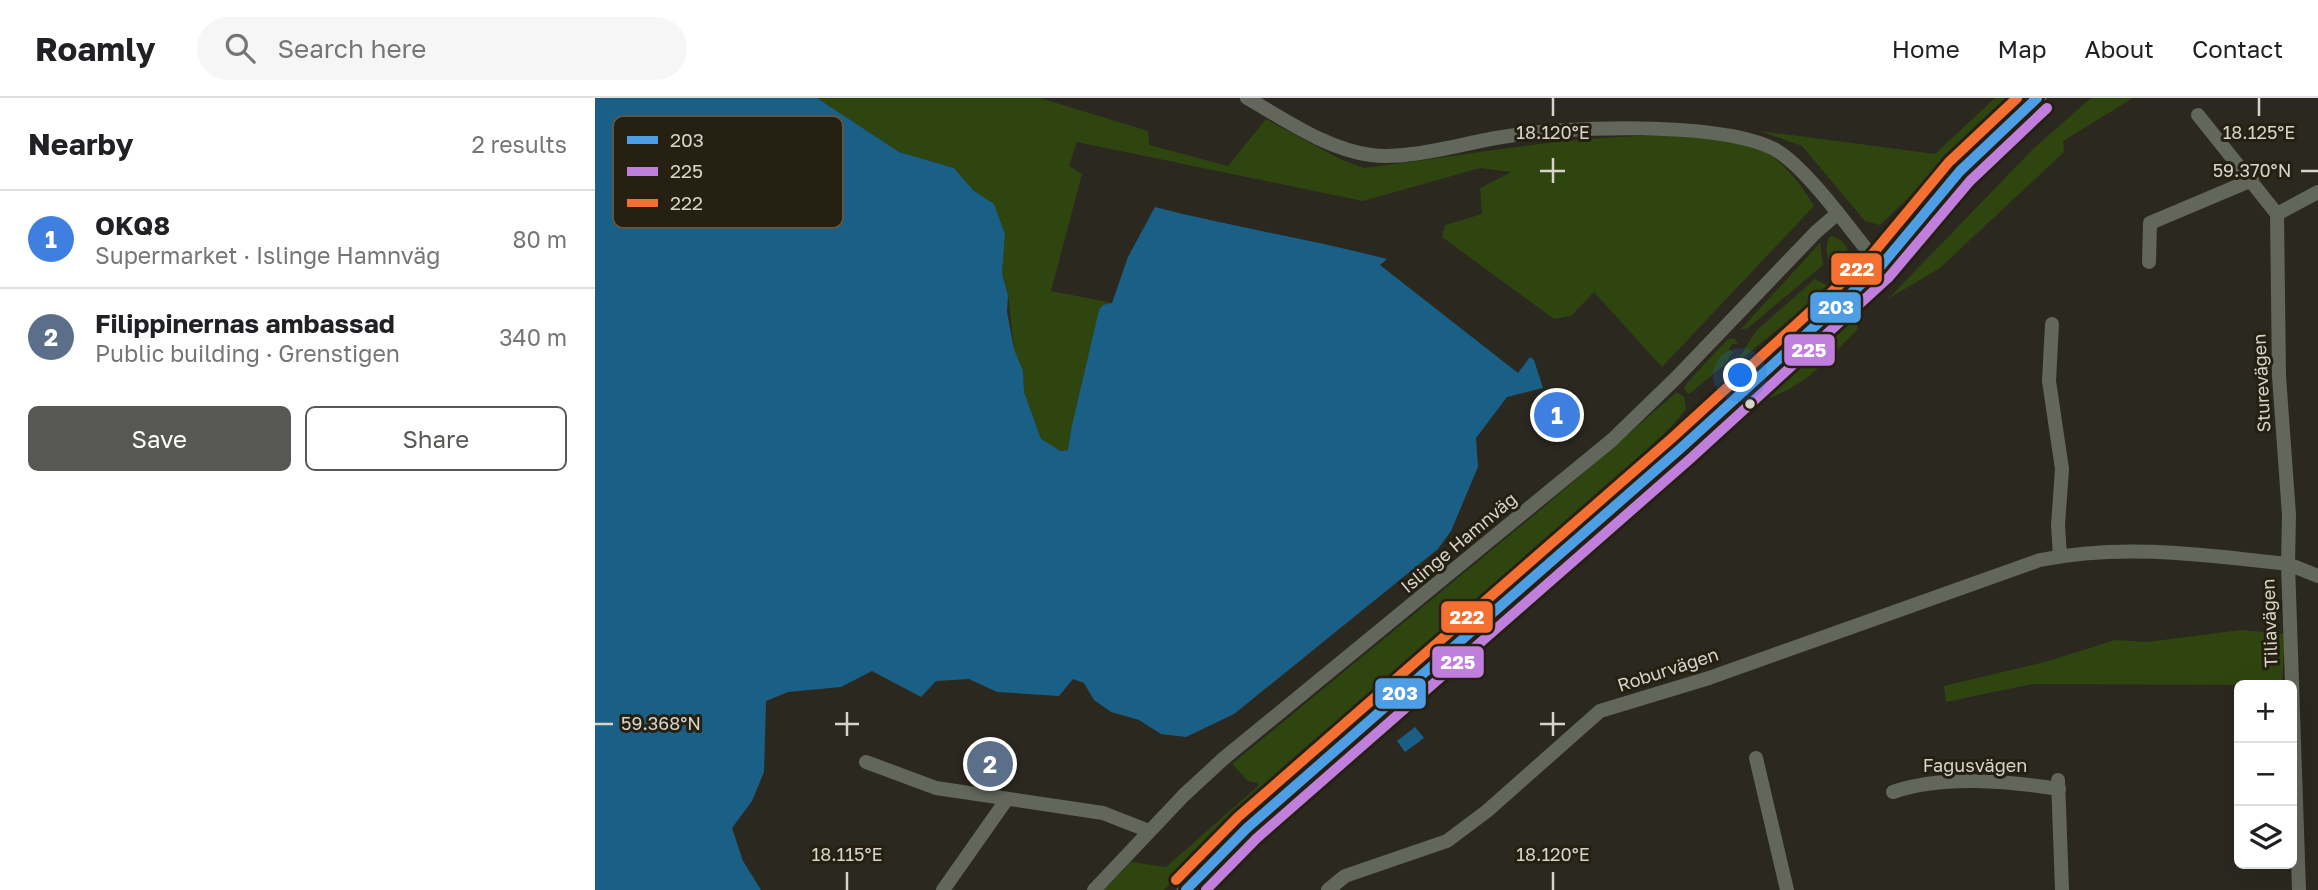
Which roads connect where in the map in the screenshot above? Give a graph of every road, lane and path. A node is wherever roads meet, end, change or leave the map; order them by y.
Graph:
1 (1247, 98) edge
2 (2037, 98) edge
3 (2198, 115) dead end
4 (2252, 180) junction
5 (2318, 192) edge
6 (1837, 213) junction
7 (2277, 214) junction
8 (2149, 262) dead end
9 (1880, 267) junction
10 (2052, 324) dead end
11 (2060, 556) junction
12 (2288, 564) junction
13 (2318, 576) edge
14 (1756, 758) dead end
15 (866, 762) dead end
16 (1893, 792) dead end
17 (1007, 799) junction
18 (1149, 831) junction
19 (943, 890) edge
20 (1094, 890) edge
21 (1186, 890) edge
22 (1328, 890) edge
23 (1787, 890) edge
24 (2061, 890) edge
25 (2299, 890) edge

1 - 6 street
2 - 9 main road
3 - 4 street
4 - 7 street
4 - 8 street
5 - 7 street
6 - 9 street
6 - 18 street, Islinge Hamnväg
7 - 12 street, Sturevägen
9 - 21 main road
10 - 11 street
11 - 12 street, Roburvägen
11 - 22 street, Roburvägen
12 - 13 street
12 - 25 street, Tiliavägen
14 - 23 street
15 - 17 street
16 - 24 street, Fagusvägen
17 - 18 street
17 - 19 street
18 - 20 street, Islinge Hamnväg

